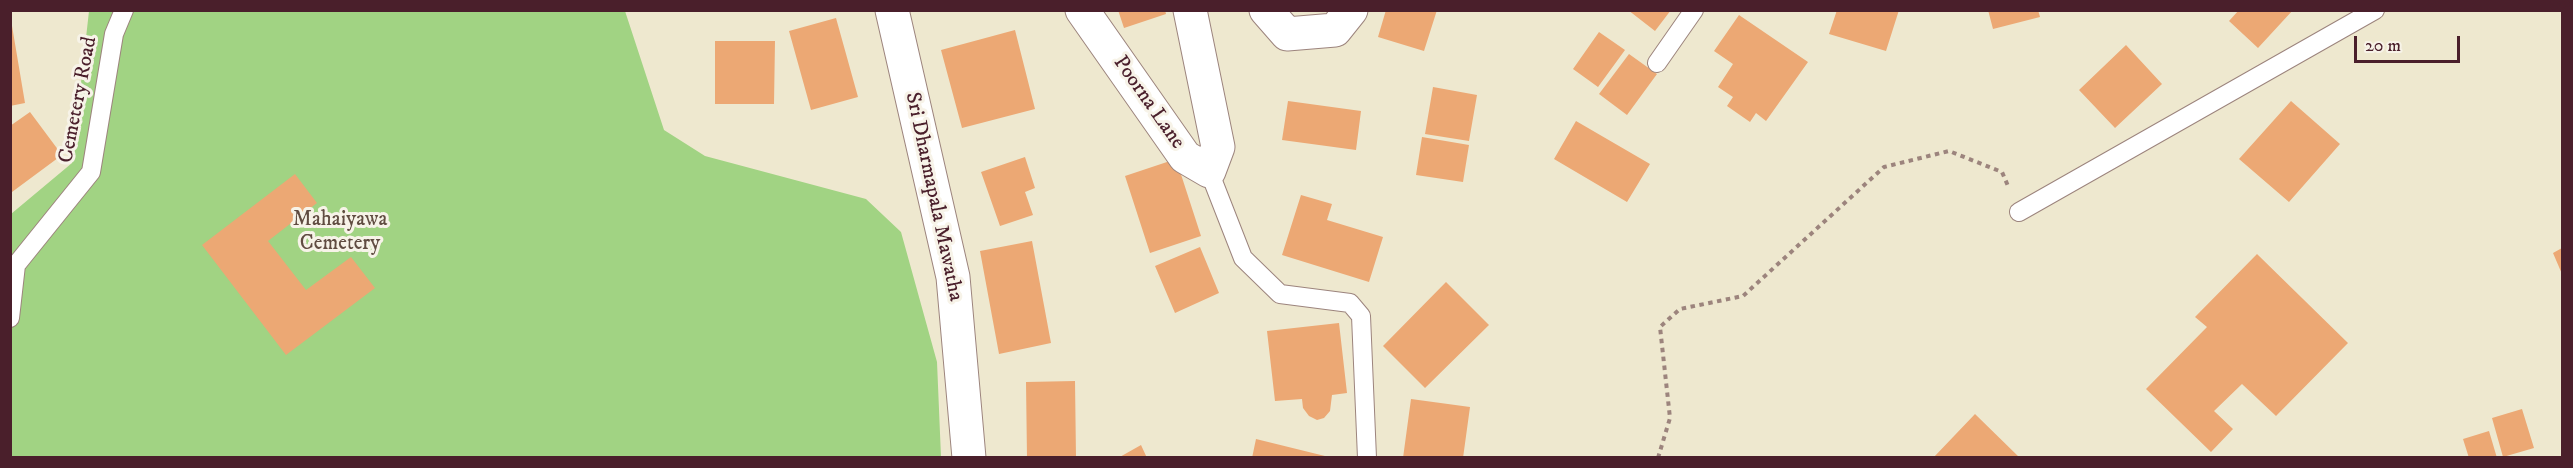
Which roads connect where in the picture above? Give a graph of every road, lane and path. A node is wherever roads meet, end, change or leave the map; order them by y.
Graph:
1 (124, 10) edge
2 (892, 10) edge
3 (1082, 10) edge
4 (1190, 10) edge
5 (1266, 10) edge
6 (1351, 10) edge
7 (1695, 10) edge
8 (2375, 10) edge
9 (1657, 63) dead end
10 (1209, 171) junction
11 (2019, 212) joint
12 (10, 318) edge
13 (969, 458) edge
14 (1367, 458) edge
15 (1658, 458) edge

1 - 12 lane, Cemetery Road
2 - 13 street, Sri Dharmapala Mawatha
3 - 10 street, Poorna Lane
4 - 10 street, Poorna Lane
5 - 6 street
7 - 9 lane
8 - 11 lane
10 - 14 lane
11 - 15 path

